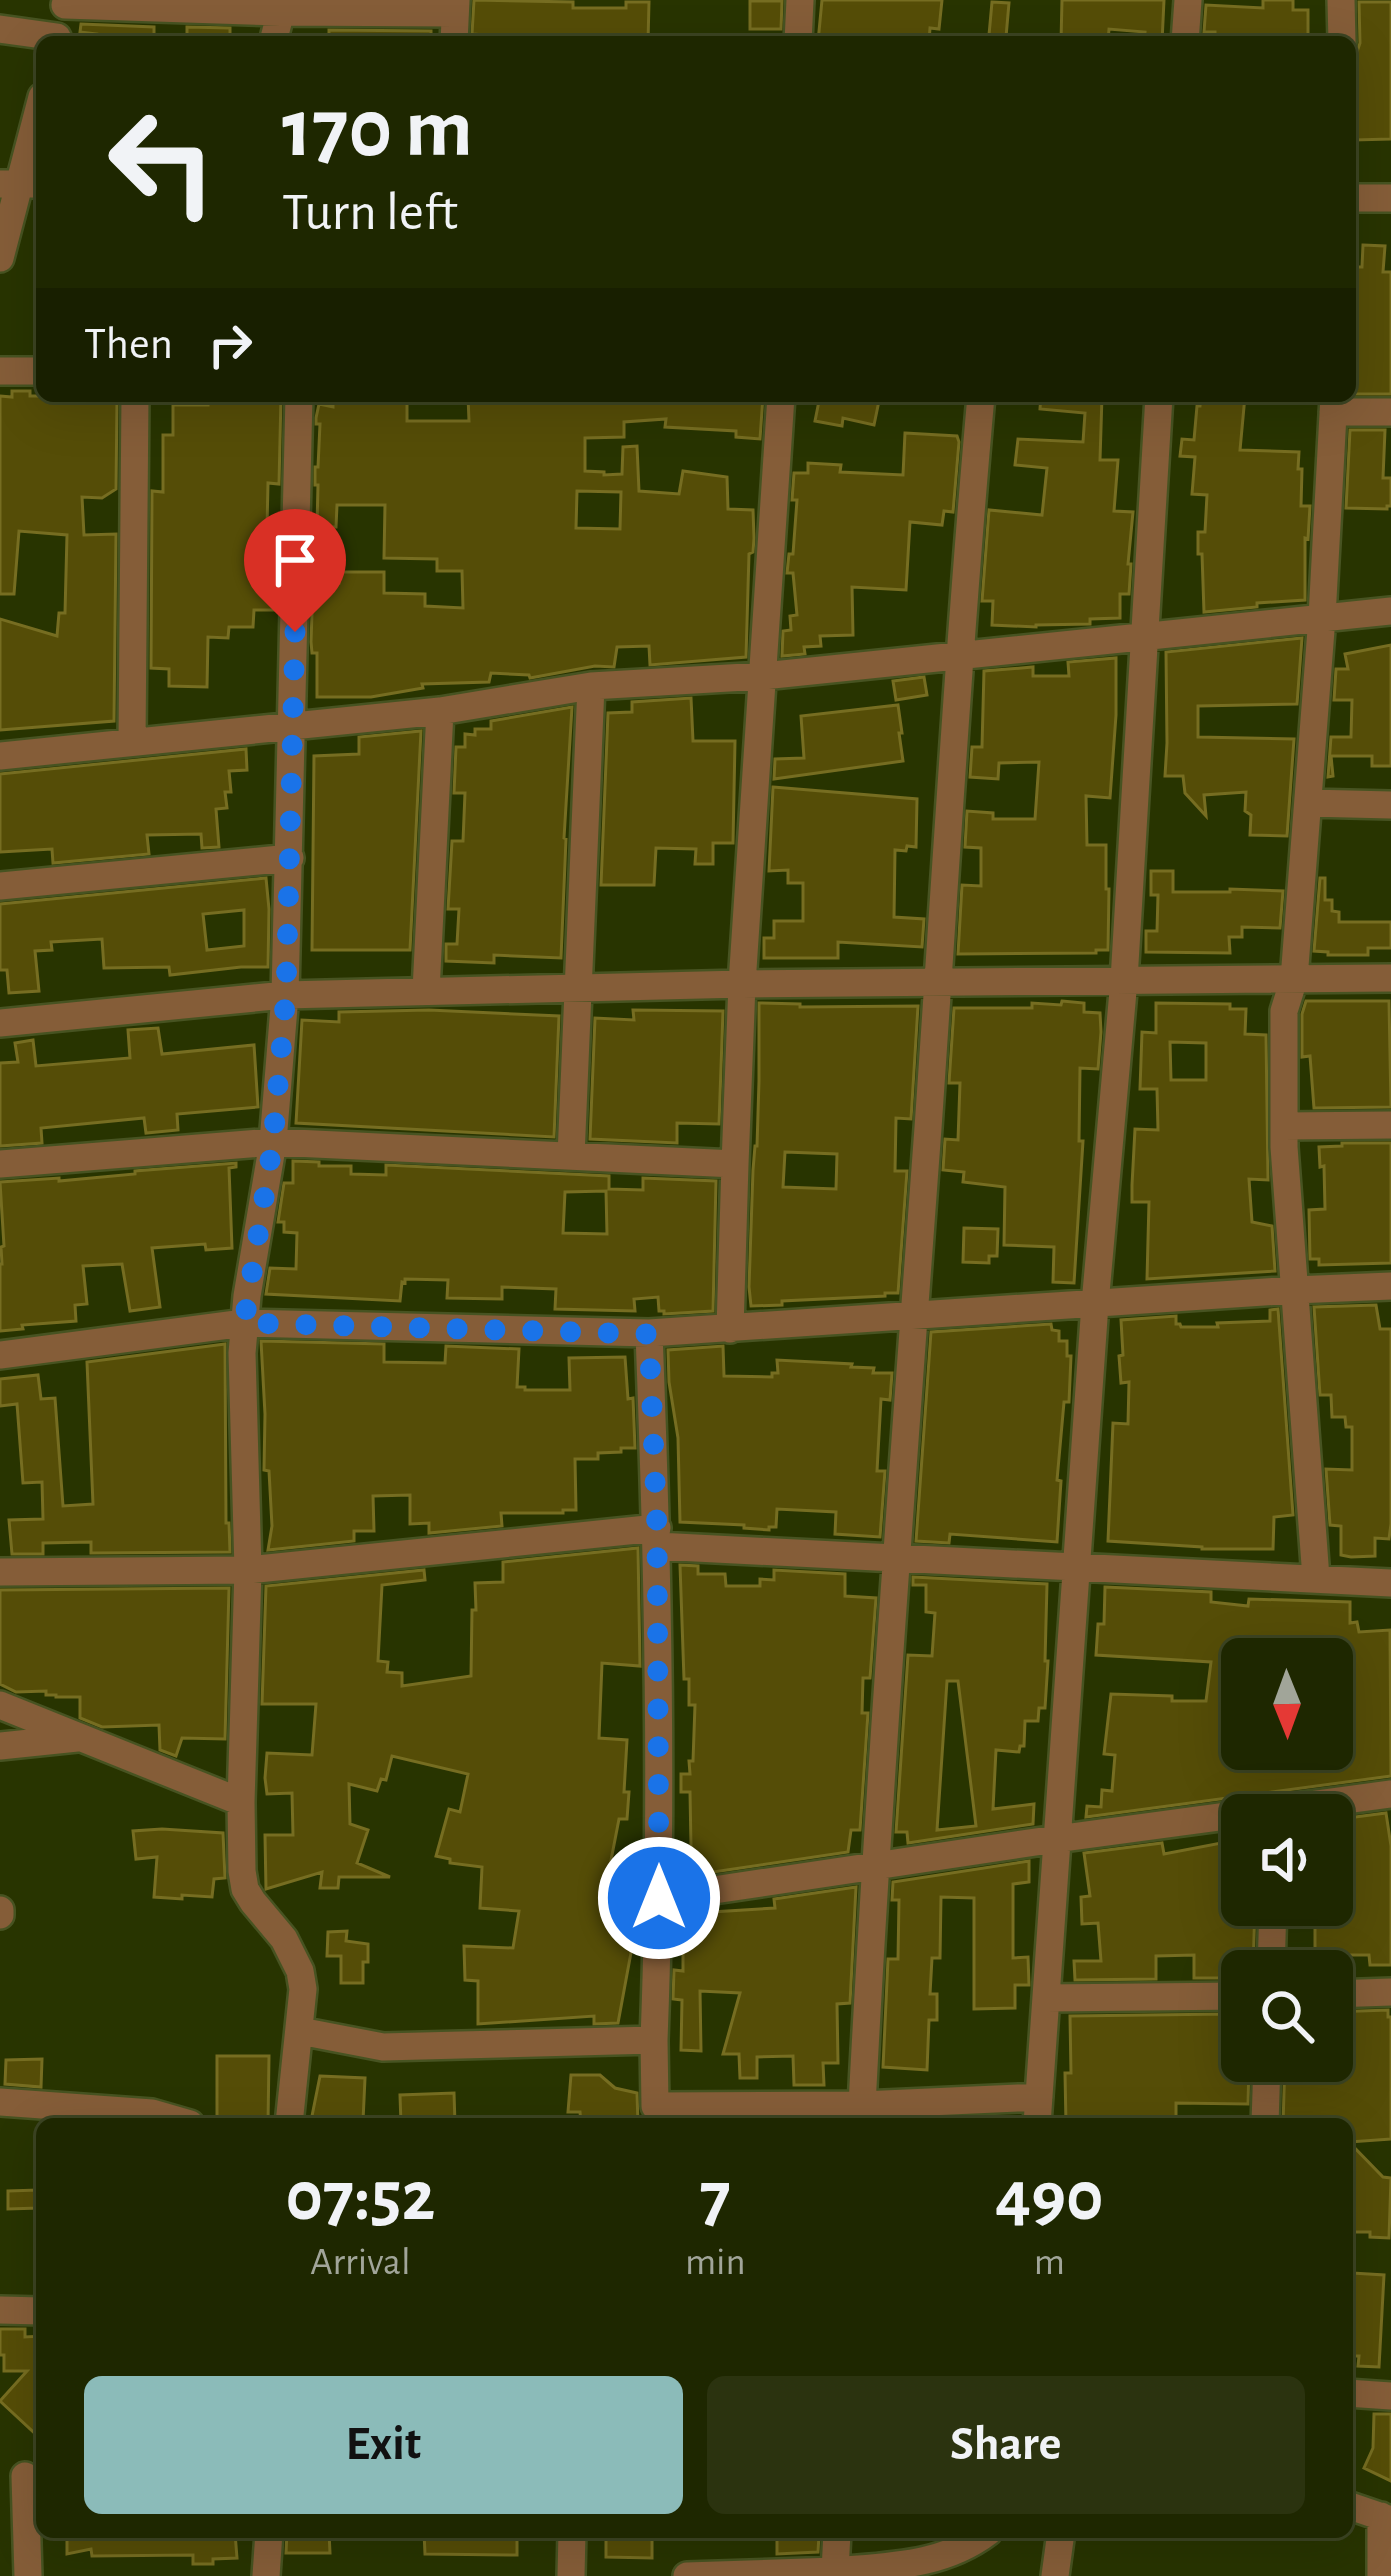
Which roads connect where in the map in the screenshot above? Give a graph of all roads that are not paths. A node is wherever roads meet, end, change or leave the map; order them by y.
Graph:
1 (800, 0) edge
2 (1188, 0) edge
3 (1340, 0) edge
4 (65, 2) edge
5 (283, 6) edge
6 (456, 6) edge
7 (0, 29) edge
8 (39, 36) edge
9 (57, 36) edge
10 (275, 36) edge
11 (454, 36) edge
12 (798, 36) edge
13 (1185, 36) edge
14 (1342, 36) edge
15 (36, 122) edge
16 (21, 184) edge
17 (1391, 198) edge
18 (1356, 204) edge
19 (0, 258) edge
20 (0, 371) edge
21 (36, 371) edge
22 (135, 402) edge
23 (299, 402) edge
24 (781, 402) edge
25 (980, 402) edge
26 (1160, 402) edge
27 (1334, 404) edge
28 (1391, 412) edge
29 (1391, 610) edge
30 (1322, 617) junction
31 (1143, 634) junction
32 (960, 654) junction
33 (763, 676) junction
34 (591, 686) junction
35 (440, 711) junction
36 (292, 726) junction
37 (132, 741) junction
38 (0, 756) edge
39 (1308, 803) junction
40 (1391, 806) edge
41 (290, 858) junction
42 (0, 886) edge
43 (1391, 978) edge
44 (1294, 979) junction
45 (1124, 980) junction
46 (938, 982) junction
47 (742, 984) junction
48 (580, 987) junction
49 (426, 991) junction
50 (286, 994) junction
51 (0, 1023) edge
52 (1391, 1125) edge
53 (1284, 1126) junction
54 (273, 1142) junction
55 (572, 1156) junction
56 (0, 1164) edge
57 (735, 1164) junction
58 (1391, 1286) edge
59 (1294, 1290) junction
60 (1095, 1304) junction
61 (914, 1318) junction
62 (244, 1323) junction
63 (730, 1329) junction
64 (649, 1334) junction
65 (0, 1355) edge
66 (657, 1537) junction
67 (895, 1556) junction
68 (1079, 1566) junction
69 (248, 1570) junction
70 (0, 1572) edge
71 (1316, 1578) junction
72 (1391, 1583) edge
73 (0, 1705) edge
74 (81, 1738) junction
75 (0, 1747) edge
76 (1391, 1794) edge
77 (1353, 1800) edge
78 (241, 1802) junction
79 (1221, 1819) edge
80 (1056, 1839) junction
81 (874, 1868) junction
82 (659, 1898) junction
83 (1391, 1992) edge
84 (1353, 1993) edge
85 (1221, 1996) edge
86 (1046, 1998) junction
87 (299, 2031) junction
88 (654, 2040) junction
89 (1266, 2082) edge
90 (0, 2102) edge
91 (862, 2105) junction
92 (1038, 2110) edge
93 (656, 2115) edge
94 (169, 2118) edge
95 (290, 2118) edge
96 (1264, 2118) edge
97 (0, 2311) edge
98 (36, 2311) edge
99 (1353, 2393) edge
100 (1391, 2396) edge
101 (22, 2478) edge
102 (1353, 2507) edge
103 (1386, 2518) edge
104 (269, 2538) edge
105 (572, 2538) edge
106 (837, 2538) edge
107 (979, 2538) edge
108 (1059, 2538) edge
109 (835, 2574) edge
110 (28, 2576) edge
111 (266, 2576) edge
112 (572, 2576) edge
113 (687, 2576) edge
114 (1054, 2576) edge
115 (1381, 2576) edge

1 - 12 street
2 - 13 street
3 - 14 street
4 - 5 street
4 - 9 street
5 - 6 street
5 - 10 street
6 - 11 street
7 - 8 street
15 - 16 street
16 - 19 street
17 - 18 street
20 - 21 street
22 - 37 street
23 - 36 street
24 - 33 street
25 - 32 street
26 - 31 street
27 - 28 street
27 - 30 street
29 - 30 street
30 - 31 street
30 - 39 street
31 - 32 street
31 - 45 street
32 - 33 street
32 - 46 street
33 - 34 street
33 - 47 street
34 - 35 street
34 - 48 street
35 - 36 street
35 - 49 street
36 - 37 street
36 - 41 street
37 - 38 street
39 - 40 street
39 - 44 street
41 - 42 street
41 - 50 street
43 - 44 street
44 - 45 street
44 - 53 street
45 - 46 street
45 - 60 street
46 - 47 street
46 - 61 street
47 - 48 street
47 - 57 street
48 - 49 street
48 - 55 street
49 - 50 street
50 - 51 street
50 - 54 street
52 - 53 street
53 - 59 street
54 - 55 street
54 - 56 street
54 - 62 street
55 - 57 street
57 - 63 street
58 - 59 street
59 - 60 street
59 - 71 street
60 - 61 street
60 - 68 street
61 - 63 street
61 - 67 street
62 - 64 street
62 - 65 street
62 - 69 street
63 - 64 street
64 - 66 street
66 - 67 street
66 - 69 street
66 - 82 street
67 - 68 street
67 - 81 street
68 - 71 street
68 - 80 street
69 - 70 street
69 - 78 street
71 - 72 street
73 - 74 street
74 - 75 street
74 - 78 street
76 - 77 street
78 - 87 street
79 - 80 street
80 - 81 street
80 - 86 street
81 - 82 street
81 - 91 street
82 - 88 street
83 - 84 street
85 - 86 street
86 - 92 street
87 - 88 street
87 - 95 street
88 - 93 street
89 - 96 street
90 - 94 street
91 - 92 street
91 - 93 street
97 - 98 street
99 - 100 street
101 - 110 street
102 - 103 street
103 - 115 street
104 - 111 street
105 - 112 street
106 - 109 street
107 - 109 street
108 - 114 street
109 - 113 street

